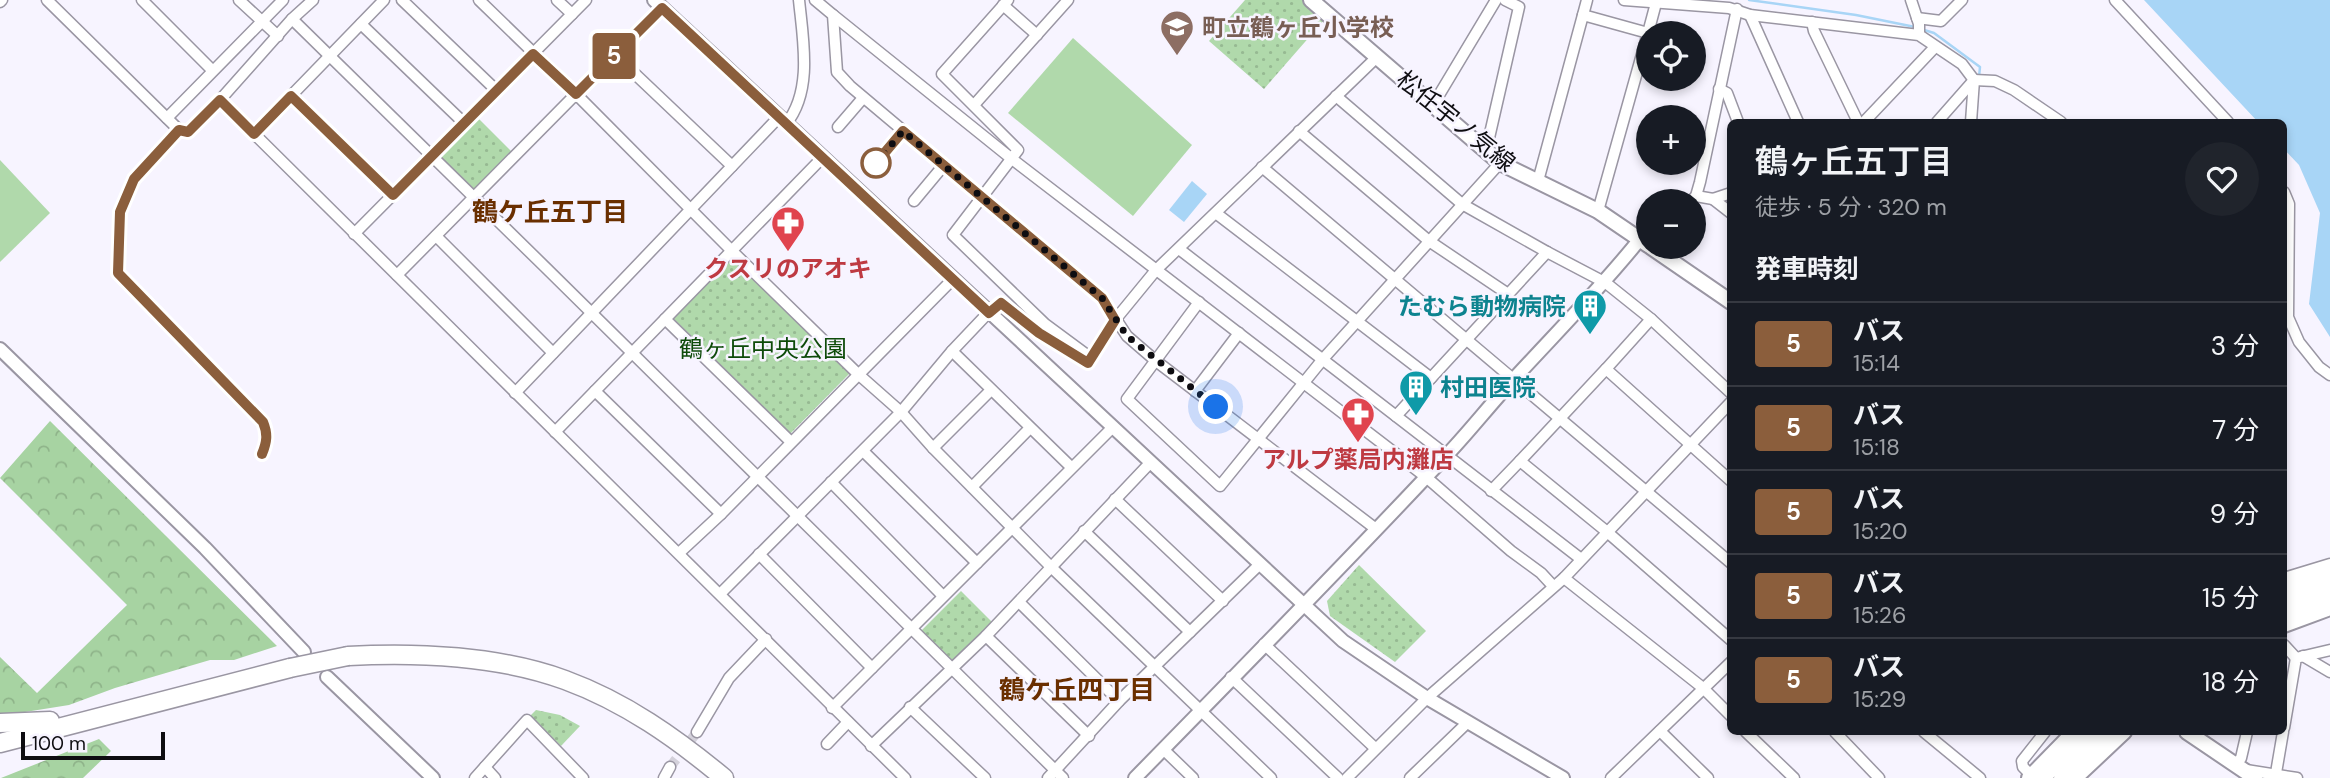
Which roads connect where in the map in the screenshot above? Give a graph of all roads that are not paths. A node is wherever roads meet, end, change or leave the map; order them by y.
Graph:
1 (47, 0) edge
2 (142, 0) edge
3 (239, 0) edge
4 (283, 0) edge
5 (313, 0) edge
6 (384, 0) edge
7 (402, 0) edge
8 (479, 0) edge
9 (557, 0) edge
10 (586, 0) edge
11 (799, 0) edge
12 (815, 0) edge
13 (1068, 0) edge
14 (1311, 0) edge
15 (1496, 0) edge
16 (1505, 0) edge
17 (1587, 0) edge
18 (1624, 0) edge
19 (1910, 0) edge
20 (1962, 0) edge
21 (2115, 0) edge
22 (1005, 3) edge
23 (1656, 3) junction
24 (658, 4) edge
25 (1737, 9) junction
26 (572, 14) junction
27 (833, 15) junction
28 (1584, 15) junction
29 (1749, 15) junction
30 (292, 19) junction
31 (1651, 21) edge
32 (1812, 22) junction
33 (262, 23) junction
34 (361, 24) junction
35 (1918, 27) junction
36 (1636, 30) edge
37 (278, 36) junction
38 (1037, 36) junction
39 (1935, 47) junction
40 (533, 54) junction
41 (615, 55) junction
42 (330, 56) junction
43 (1377, 57) junction
44 (212, 70) junction
45 (1636, 76) edge
46 (1978, 80) junction
47 (1719, 89) junction
48 (496, 90) junction
49 (576, 94) junction
50 (291, 96) junction
51 (1336, 96) junction
52 (863, 98) junction
53 (220, 100) junction
54 (974, 104) junction
55 (1433, 105) junction
56 (167, 118) junction
57 (1737, 119) edge
58 (1797, 119) edge
59 (1857, 119) edge
60 (1867, 119) edge
61 (1940, 119) edge
62 (1972, 119) edge
63 (2057, 119) edge
64 (2225, 119) edge
65 (783, 120) junction
66 (464, 123) junction
67 (838, 127) dead end
68 (179, 130) junction
69 (903, 131) junction
70 (1299, 131) junction
71 (254, 134) junction
72 (1486, 150) junction
73 (432, 155) junction
74 (822, 158) junction
75 (1012, 159) junction
76 (876, 163) dead end
77 (1500, 163) junction
78 (944, 165) junction
79 (732, 166) junction
80 (1262, 167) junction
81 (1538, 181) junction
82 (1695, 189) edge
83 (393, 195) junction
84 (1727, 195) edge
85 (982, 196) junction
86 (474, 197) junction
87 (1706, 199) edge
88 (1713, 199) junction
89 (2287, 199) edge
90 (914, 201) dead end
91 (1462, 204) junction
92 (690, 210) junction
93 (1727, 210) edge
94 (1598, 211) junction
95 (1217, 214) junction
96 (354, 234) junction
97 (1636, 235) edge
98 (436, 236) junction
99 (1429, 241) junction
100 (1179, 249) junction
101 (732, 251) junction
102 (1547, 252) junction
103 (1636, 253) edge
104 (1671, 259) edge
105 (1156, 270) junction
106 (2287, 270) edge
107 (397, 275) junction
108 (954, 278) junction
109 (1395, 279) junction
110 (1605, 283) junction
111 (1508, 294) junction
112 (1727, 299) edge
113 (1199, 302) junction
114 (2287, 310) edge
115 (592, 312) junction
116 (989, 313) junction
117 (1651, 318) junction
118 (665, 319) junction
119 (1115, 320) junction
120 (1359, 321) junction
121 (1240, 333) junction
122 (1465, 340) junction
123 (0, 349) edge
124 (951, 351) junction
125 (633, 352) junction
126 (553, 353) junction
127 (1091, 358) junction
128 (1324, 359) junction
129 (1156, 361) junction
130 (1606, 369) junction
131 (858, 374) junction
132 (2330, 376) edge
133 (1431, 378) junction
134 (1513, 380) junction
135 (1304, 382) junction
136 (1727, 389) edge
137 (991, 390) junction
138 (595, 391) junction
139 (1195, 391) junction
140 (515, 393) junction
141 (1727, 406) edge
142 (901, 412) junction
143 (1396, 416) junction
144 (1559, 419) junction
145 (1030, 428) junction
146 (1112, 428) junction
147 (555, 432) junction
148 (1259, 439) junction
149 (791, 442) junction
150 (1690, 443) junction
151 (933, 448) junction
152 (863, 451) junction
153 (262, 454) dead end
154 (1446, 456) junction
155 (1520, 461) junction
156 (1150, 463) junction
157 (1071, 467) junction
158 (757, 475) junction
159 (1426, 477) junction
160 (1727, 477) edge
161 (831, 482) junction
162 (972, 488) junction
163 (1491, 491) junction
164 (1645, 491) junction
165 (1115, 499) junction
166 (721, 514) junction
167 (797, 516) junction
168 (1013, 528) junction
169 (1376, 529) junction
170 (1084, 531) junction
171 (1606, 531) junction
172 (679, 553) junction
173 (759, 554) junction
174 (1581, 559) junction
175 (1727, 560) edge
176 (976, 563) junction
177 (1260, 564) junction
178 (2330, 564) edge
179 (1051, 567) junction
180 (2330, 572) edge
181 (2287, 577) edge
182 (1564, 578) junction
183 (2330, 583) edge
184 (1553, 586) junction
185 (2287, 586) edge
186 (720, 594) junction
187 (943, 596) junction
188 (2330, 596) edge
189 (2287, 598) edge
190 (1223, 601) junction
191 (1019, 602) junction
192 (1304, 606) junction
193 (2330, 608) edge
194 (2287, 611) edge
195 (2330, 615) edge
196 (2287, 624) edge
197 (911, 629) junction
198 (1190, 632) junction
199 (2287, 632) edge
200 (986, 636) junction
201 (1727, 637) edge
202 (766, 639) junction
203 (1264, 644) junction
204 (2287, 647) edge
205 (2330, 650) edge
206 (303, 652) dead end
207 (2300, 657) junction
208 (1156, 665) junction
209 (1727, 666) edge
210 (872, 668) junction
211 (952, 669) junction
212 (2330, 672) edge
213 (327, 677) dead end
214 (1231, 677) junction
215 (1703, 688) junction
216 (1427, 698) junction
217 (1119, 701) junction
218 (150, 704) junction
219 (910, 707) junction
220 (832, 708) junction
221 (1200, 710) junction
222 (1727, 712) edge
223 (2287, 713) edge
224 (848, 722) junction
225 (1468, 722) junction
226 (0, 723) edge
227 (1660, 731) junction
228 (697, 732) tunnel mouth
229 (1749, 735) edge
230 (1838, 735) edge
231 (1928, 735) edge
232 (2043, 735) edge
233 (2071, 735) edge
234 (2086, 735) edge
235 (2105, 735) edge
236 (2121, 735) edge
237 (2191, 735) edge
238 (2246, 735) edge
239 (2282, 735) edge
240 (1089, 736) junction
241 (0, 743) edge
242 (827, 744) dead end
243 (872, 746) junction
244 (1375, 748) junction
245 (1163, 749) junction
246 (485, 767) junction
247 (670, 767) tunnel mouth
248 (2239, 767) junction
249 (2276, 773) junction
250 (1056, 775) edge
251 (1874, 776) edge
252 (2034, 777) edge
253 (433, 778) edge
254 (475, 778) edge
255 (495, 778) edge
256 (583, 778) edge
257 (664, 778) edge
258 (724, 778) edge
259 (905, 778) edge
260 (985, 778) edge
261 (1135, 778) edge
262 (1193, 778) edge
263 (1271, 778) edge
264 (1338, 778) edge
265 (1347, 778) edge
266 (1410, 778) edge
267 (1563, 778) edge
268 (1611, 778) edge
269 (1708, 778) edge
270 (1794, 778) edge
271 (1980, 778) edge
272 (2061, 778) edge
273 (2076, 778) edge
274 (2255, 778) edge
275 (2297, 778) edge

1 - 56 street
2 - 44 street
3 - 33 street
4 - 33 street
5 - 30 street
6 - 34 street
7 - 48 street
8 - 40 street
9 - 26 street
10 - 26 street
11 - 65 street
12 - 27 street
13 - 38 street
14 - 43 main road, 松任宇ノ気線
15 - 55 street
16 - 72 street
17 - 28 street
18 - 23 street
19 - 35 street
20 - 35 street
21 - 64 street
22 - 38 street
22 - 54 street
23 - 25 street
23 - 31 street
24 - 41 street
24 - 65 street
25 - 29 street
25 - 47 street
26 - 40 street
27 - 52 street
27 - 75 street
28 - 36 street
28 - 81 street
29 - 32 street
29 - 58 street
30 - 37 street
30 - 42 street
32 - 35 street
32 - 59 street
33 - 37 street
33 - 44 street
34 - 42 street
34 - 66 street
35 - 39 street
37 - 53 street
38 - 54 street
39 - 46 street
39 - 60 street
40 - 48 street
40 - 49 street
41 - 49 street
41 - 79 street
42 - 50 street
42 - 73 street
43 - 51 street
43 - 55 main road, 松任宇ノ気線
44 - 56 street
45 - 94 street
46 - 61 street
46 - 62 street
46 - 63 street
47 - 57 street
47 - 82 street
48 - 66 street
49 - 86 street
49 - 92 street
50 - 71 street
50 - 83 street
51 - 70 street
51 - 91 street
52 - 67 street
52 - 69 street
53 - 68 street
53 - 71 street
54 - 75 street
55 - 72 main road, 松任宇ノ気線
56 - 68 street
65 - 74 street
65 - 79 street
66 - 73 street
68 - 153 street
69 - 76 street
69 - 78 street
70 - 80 street
70 - 99 street
71 - 96 street
72 - 77 main road, 松任宇ノ気線
73 - 83 street
73 - 86 street
74 - 101 street
74 - 108 street
75 - 85 street
75 - 105 street
77 - 81 main road, 松任宇ノ気線
77 - 91 street
78 - 85 street
78 - 90 street
79 - 92 street
80 - 95 street
80 - 109 street
81 - 94 main road, 松任宇ノ気線
83 - 96 street
84 - 88 street
85 - 119 street
85 - 127 street
86 - 98 street
86 - 115 street
87 - 88 street
88 - 93 street
89 - 106 street
91 - 99 street
91 - 102 street
92 - 101 street
92 - 115 street
94 - 97 main road, 松任宇ノ気線
95 - 100 street
95 - 120 street
96 - 107 street
98 - 107 street
98 - 126 street
99 - 109 street
99 - 111 street
100 - 105 street
100 - 128 street
101 - 118 street
101 - 131 street
102 - 110 street
102 - 111 street
103 - 110 street
104 - 112 main road, 松任宇ノ気線
105 - 113 street
105 - 119 street
107 - 140 street
108 - 116 street
108 - 131 street
109 - 120 street
109 - 122 street
110 - 117 street
110 - 134 street
111 - 122 street
113 - 121 street
113 - 129 street
114 - 132 street
115 - 125 street
115 - 126 street
116 - 124 street
116 - 127 street
116 - 146 street
117 - 130 street
117 - 136 street
118 - 125 street
118 - 149 street
119 - 127 street
119 - 129 street
120 - 128 street
120 - 133 street
121 - 135 street
121 - 139 street
122 - 133 street
122 - 134 street
123 - 206 street
124 - 137 street
124 - 142 street
125 - 138 street
125 - 158 street
126 - 140 street
128 - 135 street
128 - 143 street
129 - 139 street
129 - 148 street
130 - 144 street
130 - 150 street
131 - 142 street
131 - 149 street
133 - 143 street
134 - 144 street
134 - 154 street
135 - 148 street
135 - 159 street
137 - 145 street
137 - 151 street
138 - 147 street
138 - 166 street
139 - 148 street
140 - 147 street
141 - 150 street
142 - 151 street
142 - 152 street
143 - 154 street
144 - 155 street
144 - 164 street
145 - 157 street
145 - 162 street
146 - 156 street
146 - 157 street
147 - 172 street
148 - 169 street
149 - 158 street
150 - 160 street
150 - 164 street
151 - 162 street
152 - 161 street
152 - 176 street
154 - 159 street
154 - 163 street
155 - 163 street
155 - 171 street
156 - 165 street
156 - 177 street
157 - 168 street
158 - 166 street
158 - 167 street
159 - 169 street
159 - 184 street
161 - 167 street
161 - 187 street
162 - 168 street
163 - 174 street
164 - 171 street
164 - 175 street
165 - 170 street
165 - 190 street
166 - 172 street
167 - 173 street
167 - 197 street
168 - 176 street
168 - 179 street
169 - 192 street
170 - 179 street
170 - 198 street
171 - 174 street
171 - 201 street
172 - 186 street
173 - 186 street
173 - 210 street
174 - 182 street
176 - 187 street
177 - 190 street
177 - 192 street
178 - 181 street
179 - 191 street
179 - 208 street
180 - 185 main road
182 - 184 street
182 - 215 street
183 - 189 main road
184 - 216 street
186 - 202 street
187 - 197 street
188 - 194 main road
190 - 198 street
191 - 200 street
191 - 217 street
192 - 203 street
192 - 216 street
193 - 196 main road
195 - 199 street
197 - 210 street
197 - 211 street
198 - 208 street
200 - 211 street
200 - 240 street
202 - 220 street
202 - 228 street
203 - 214 street
203 - 244 street
204 - 207 street
205 - 207 street
207 - 212 street
207 - 223 street
208 - 217 street
208 - 221 street
209 - 215 street
210 - 220 street
211 - 219 street
211 - 250 street
213 - 253 street
214 - 221 street
214 - 264 street
215 - 222 street
215 - 227 street
216 - 225 street
216 - 244 street
217 - 240 street
218 - 226 highway
218 - 241 highway
218 - 258 highway, bridge
219 - 243 street
219 - 260 street
220 - 224 street
221 - 245 street
221 - 263 street
224 - 242 street
224 - 243 street
225 - 266 street
225 - 267 street
227 - 268 street
227 - 269 street
229 - 270 street
230 - 251 street
231 - 271 street
232 - 252 street
233 - 252 main road
234 - 252 main road
235 - 272 main road
236 - 273 main road
237 - 248 main road
238 - 248 street
239 - 249 street
240 - 250 street
243 - 259 street
244 - 265 street
245 - 261 street
245 - 262 street
246 - 254 street
246 - 255 street
246 - 256 street
247 - 257 street
248 - 249 street
248 - 274 main road
249 - 275 street

